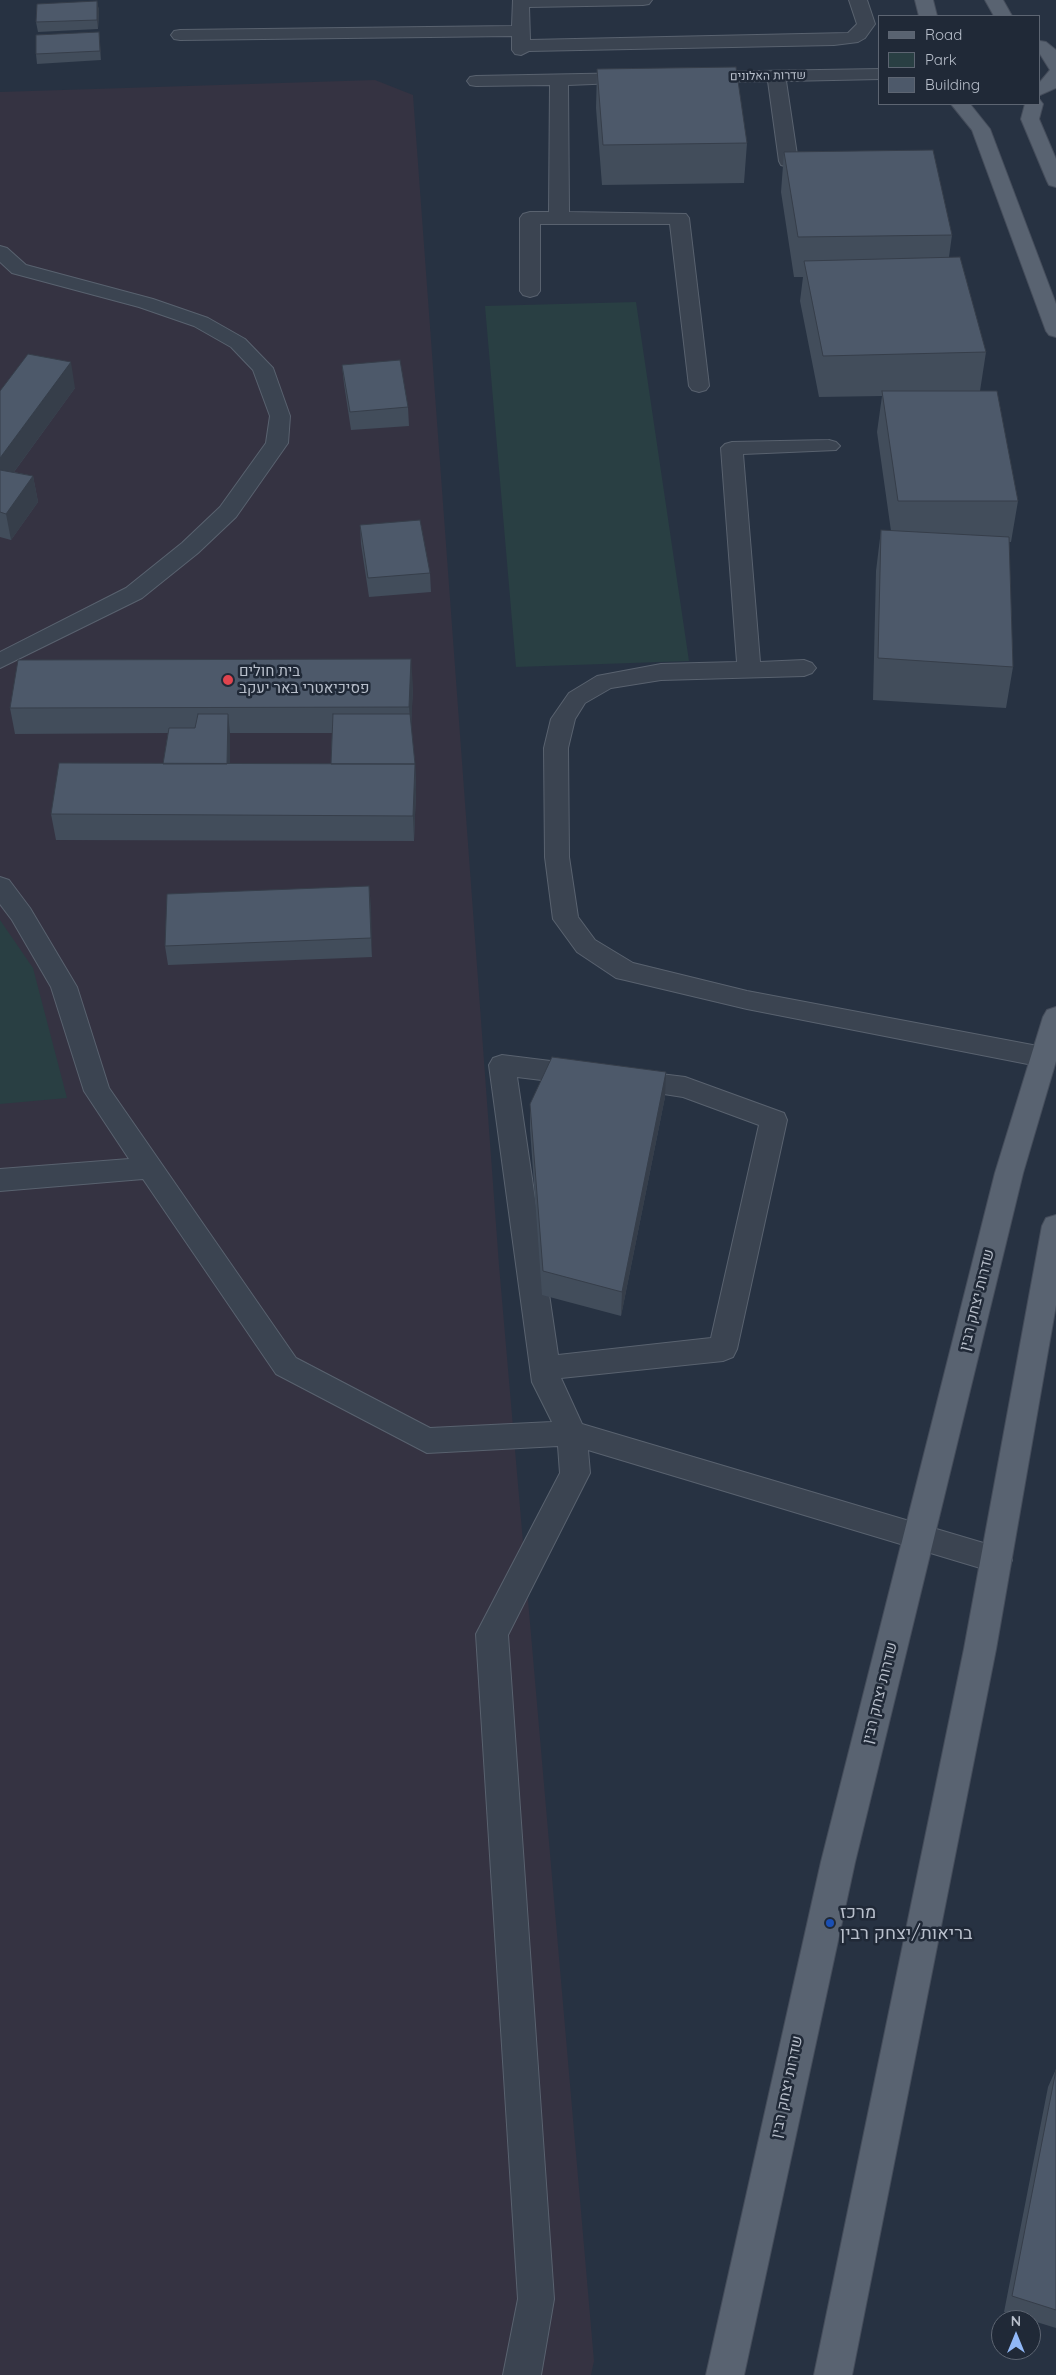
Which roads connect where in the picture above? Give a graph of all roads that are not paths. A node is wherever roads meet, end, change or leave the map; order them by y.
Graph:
1 (643, 0) edge
2 (858, 0) edge
3 (924, 0) edge
4 (994, 0) edge
5 (928, 15) edge
6 (1002, 15) edge
7 (180, 35) dead end
8 (521, 38) junction
9 (1041, 47) edge
10 (1056, 62) edge
11 (1056, 66) edge
12 (878, 74) edge
13 (1056, 74) edge
14 (776, 76) junction
15 (688, 77) edge
16 (648, 78) edge
17 (522, 80) junction
18 (559, 80) junction
19 (476, 81) dead end
20 (1041, 89) edge
21 (961, 105) edge
22 (1034, 105) edge
23 (838, 160) edge
24 (1056, 181) edge
25 (559, 218) junction
26 (0, 252) edge
27 (18, 269) junction
28 (0, 279) edge
29 (530, 291) dead end
30 (1056, 331) edge
31 (699, 386) dead end
32 (829, 446) dead end
33 (0, 661) edge
34 (804, 668) dead end
35 (748, 670) junction
36 (0, 886) edge
37 (1056, 1016) edge
38 (1043, 1057) junction
39 (150, 1168) junction
40 (0, 1180) edge
41 (1056, 1226) edge
42 (547, 1382) junction
43 (572, 1433) junction
44 (919, 1536) junction
45 (997, 1560) junction
46 (522, 2375) edge
47 (725, 2375) edge
48 (834, 2375) edge

1 - 8 lane
2 - 8 lane
3 - 5 main road
4 - 6 main road
7 - 8 lane
8 - 17 lane
9 - 10 main road
10 - 11 main road
12 - 14 lane, שדרות האלונים
13 - 20 main road
14 - 15 lane, שדרות האלונים
14 - 23 lane
16 - 18 lane
17 - 18 lane
17 - 19 lane
18 - 25 lane
21 - 30 main road
22 - 24 main road
25 - 29 lane
25 - 31 lane
26 - 27 lane
27 - 28 lane
27 - 33 lane
32 - 35 lane
34 - 35 lane
35 - 38 lane
36 - 39 lane
37 - 38 main road, שדרות יצחק רבין
38 - 44 main road, שדרות יצחק רבין
39 - 40 lane
39 - 43 lane
41 - 45 main road
42 - 42 lane
42 - 43 lane
43 - 44 lane
43 - 46 lane
44 - 45 lane
44 - 47 main road, שדרות יצחק רבין
45 - 48 main road

